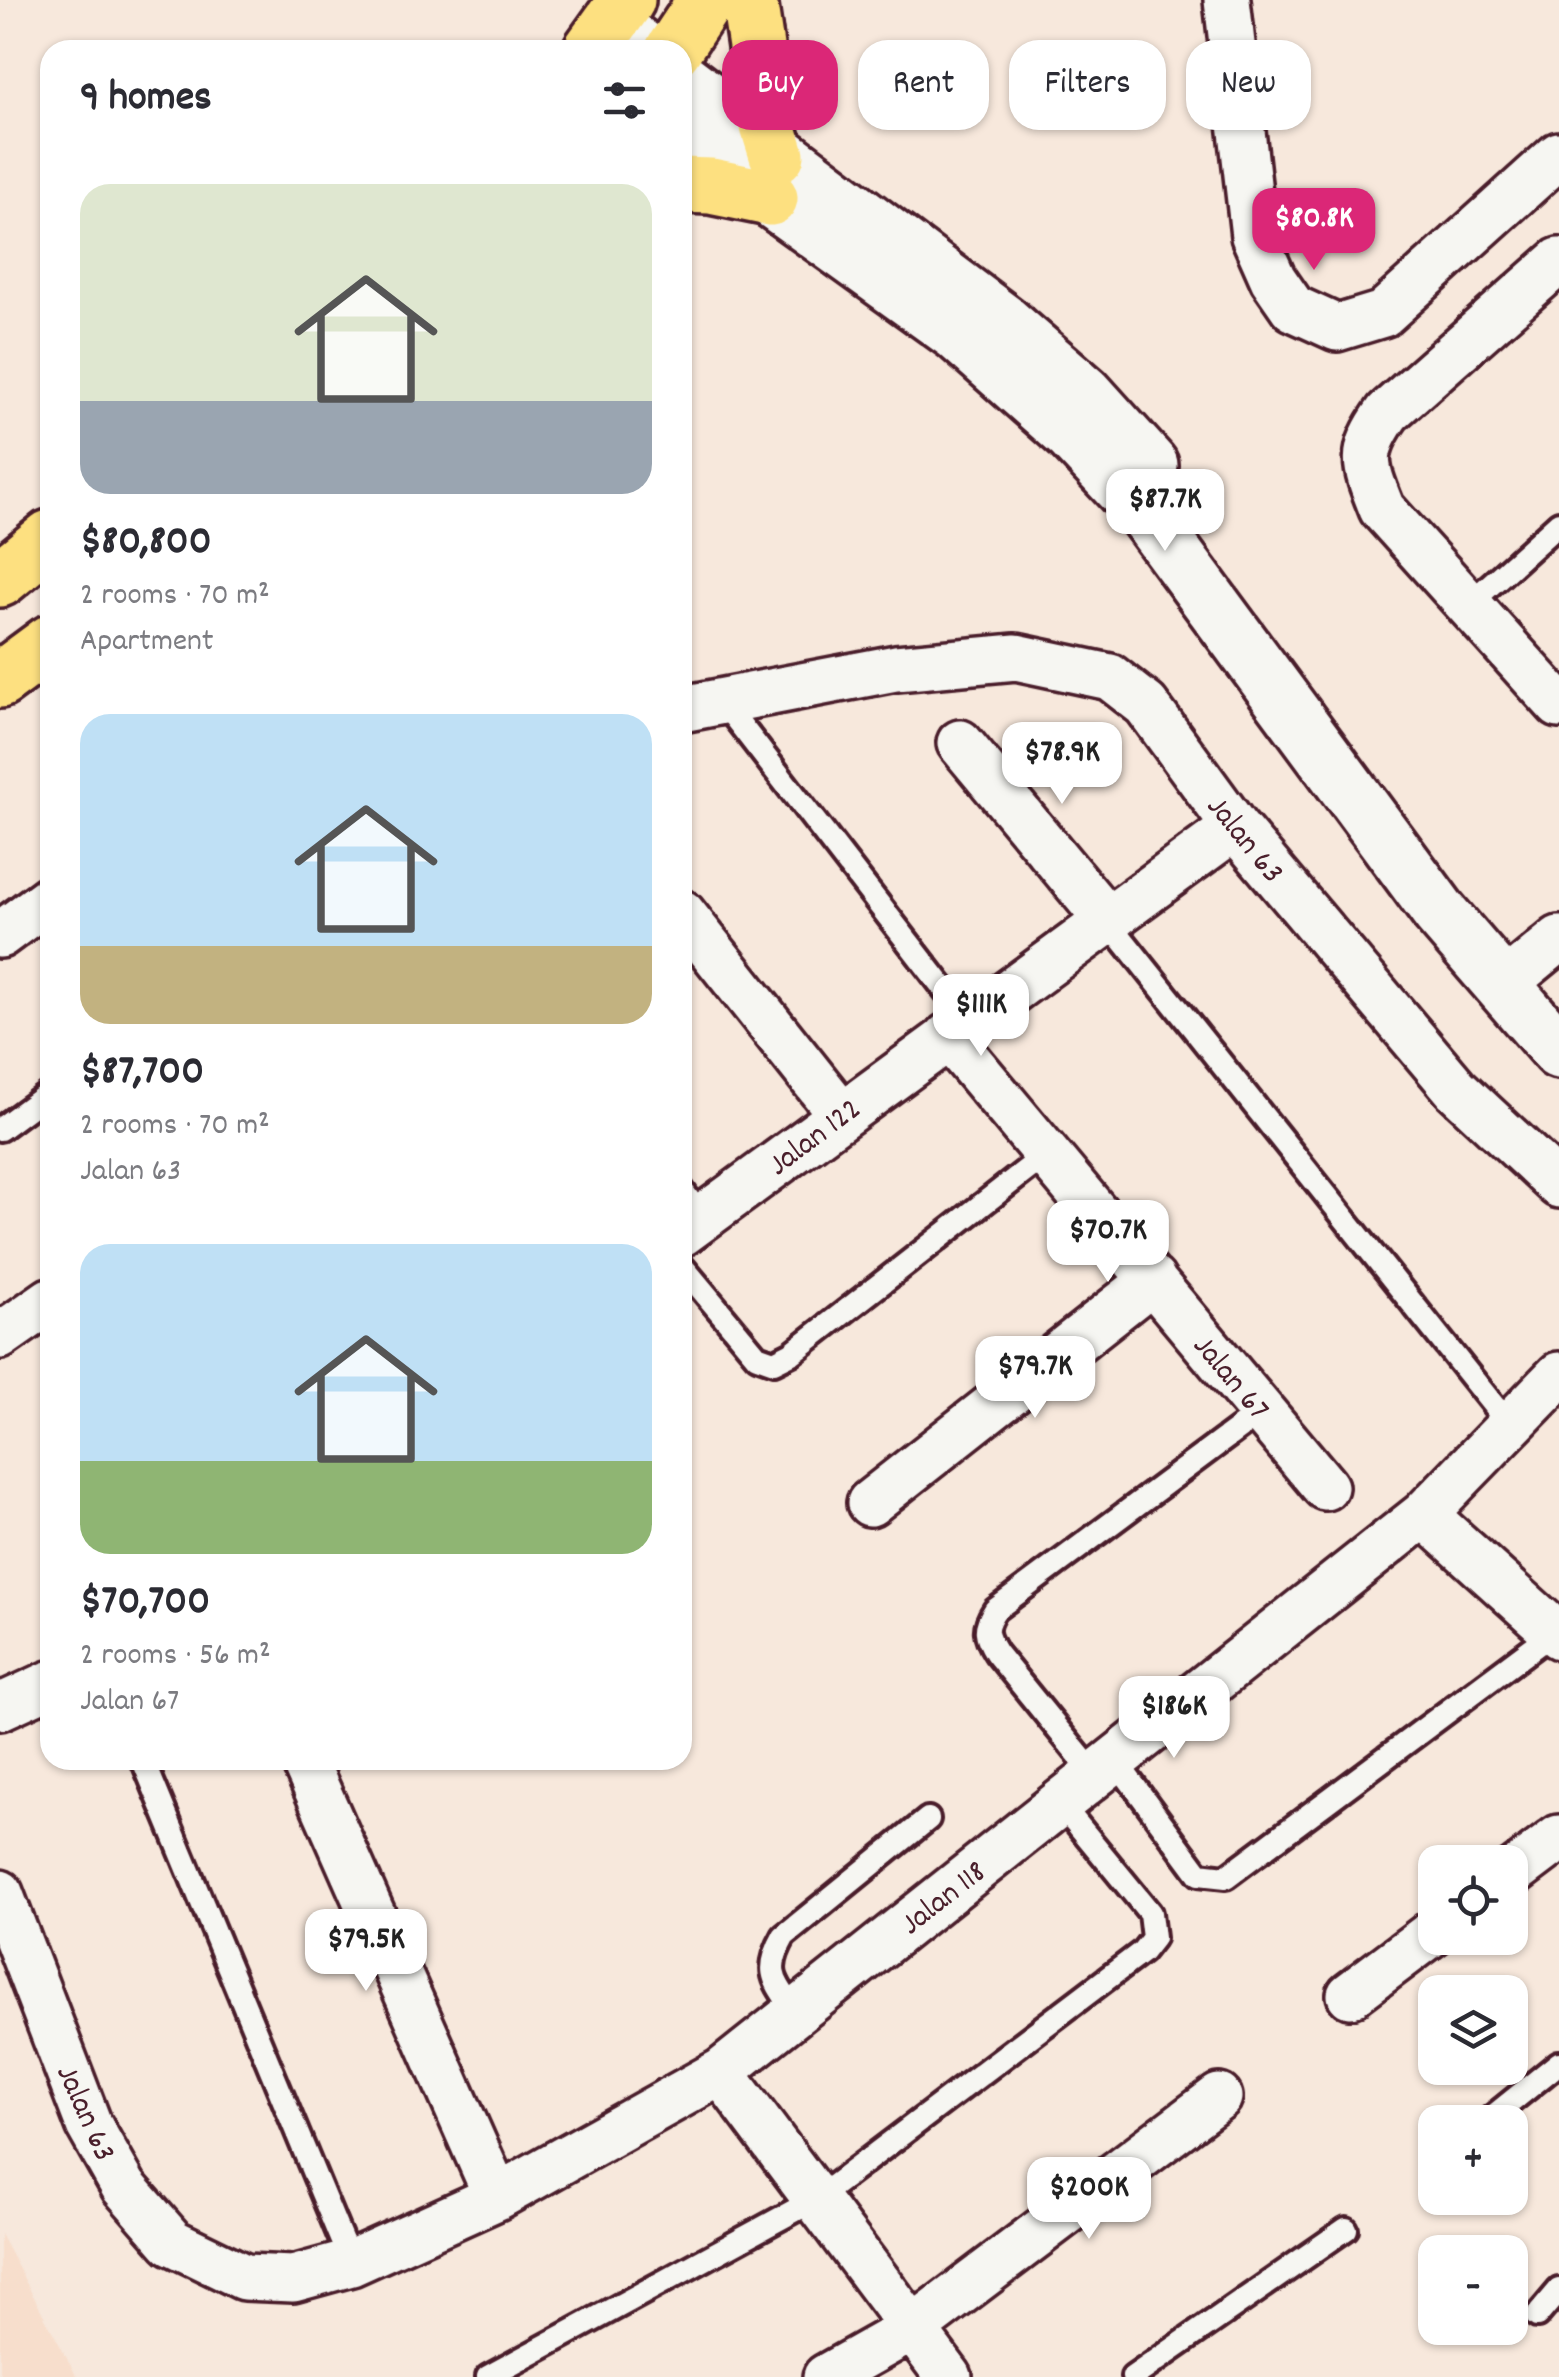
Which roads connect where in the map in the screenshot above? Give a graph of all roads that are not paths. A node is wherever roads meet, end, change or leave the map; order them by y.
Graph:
1 (706, 0) edge
2 (750, 0) edge
3 (1227, 0) edge
4 (680, 40) edge
5 (692, 91) edge
6 (692, 141) edge
7 (1559, 155) edge
8 (773, 177) junction
9 (692, 185) edge
10 (1559, 261) edge
11 (1559, 523) edge
12 (40, 546) edge
13 (1, 576) edge
14 (1468, 605) junction
15 (40, 650) edge
16 (0, 680) edge
17 (702, 705) edge
18 (1559, 705) edge
19 (960, 742) dead end
20 (1236, 826) junction
21 (40, 905) edge
22 (1108, 920) junction
23 (692, 926) edge
24 (0, 935) edge
25 (1538, 971) edge
26 (959, 1029) junction
27 (1559, 1051) edge
28 (40, 1099) edge
29 (841, 1114) junction
30 (0, 1129) edge
31 (1047, 1154) junction
32 (1559, 1185) edge
33 (692, 1212) edge
34 (692, 1278) edge
35 (1153, 1280) junction
36 (40, 1307) edge
37 (0, 1336) edge
38 (1554, 1390) edge
39 (1262, 1411) junction
40 (1510, 1426) junction
41 (1325, 1487) dead end
42 (870, 1503) dead end
43 (1424, 1514) junction
44 (1556, 1634) edge
45 (40, 1689) edge
46 (0, 1707) edge
47 (1105, 1767) junction
48 (147, 1770) edge
49 (308, 1770) edge
50 (1060, 1803) junction
51 (928, 1820) dead end
52 (1559, 1838) edge
53 (1528, 1861) edge
54 (0, 1893) edge
55 (1418, 1944) edge
56 (1350, 1995) dead end
57 (796, 2013) junction
58 (1559, 2064) edge
59 (721, 2072) junction
60 (1219, 2097) dead end
61 (1507, 2105) edge
62 (497, 2197) junction
63 (816, 2199) junction
64 (1346, 2229) dead end
65 (351, 2263) junction
66 (244, 2277) joint
67 (1559, 2290) edge
68 (1537, 2316) dead end
69 (913, 2328) junction
70 (488, 2377) edge
71 (826, 2377) edge
72 (949, 2377) edge
73 (1133, 2377) edge

1 - 4 highway
2 - 8 highway
3 - 7 street
5 - 8 street
6 - 8 street
8 - 9 highway
8 - 25 street
10 - 14 street
11 - 14 lane
12 - 13 highway
14 - 18 street
15 - 16 highway
17 - 20 street, Jalan 63
17 - 26 lane
19 - 22 street
20 - 22 street, Jalan 122
20 - 32 street, Jalan 63
21 - 24 street
22 - 26 street, Jalan 122
22 - 40 lane
23 - 29 street
25 - 27 street
26 - 29 street, Jalan 122
26 - 31 street, Jalan 67
28 - 30 lane
29 - 33 street, Jalan 122
31 - 34 lane
31 - 35 street, Jalan 67
35 - 39 street, Jalan 67
35 - 42 street
36 - 37 street
38 - 40 street, Jalan 118
39 - 41 street, Jalan 67
39 - 47 lane
40 - 43 street, Jalan 118
43 - 44 street
43 - 47 street, Jalan 118
44 - 47 lane
45 - 46 street
47 - 50 street, Jalan 118
48 - 65 lane
49 - 62 street
50 - 57 street, Jalan 118
50 - 63 lane
51 - 57 lane
52 - 53 street
54 - 66 street, Jalan 63
55 - 56 street
57 - 59 street, Jalan 118
58 - 61 lane
59 - 62 street, Jalan 118
59 - 63 street
60 - 69 street
62 - 65 street, Jalan 118
63 - 69 street
63 - 70 lane
64 - 73 lane
65 - 66 street, Jalan 118
67 - 68 lane
69 - 71 street
69 - 72 street

